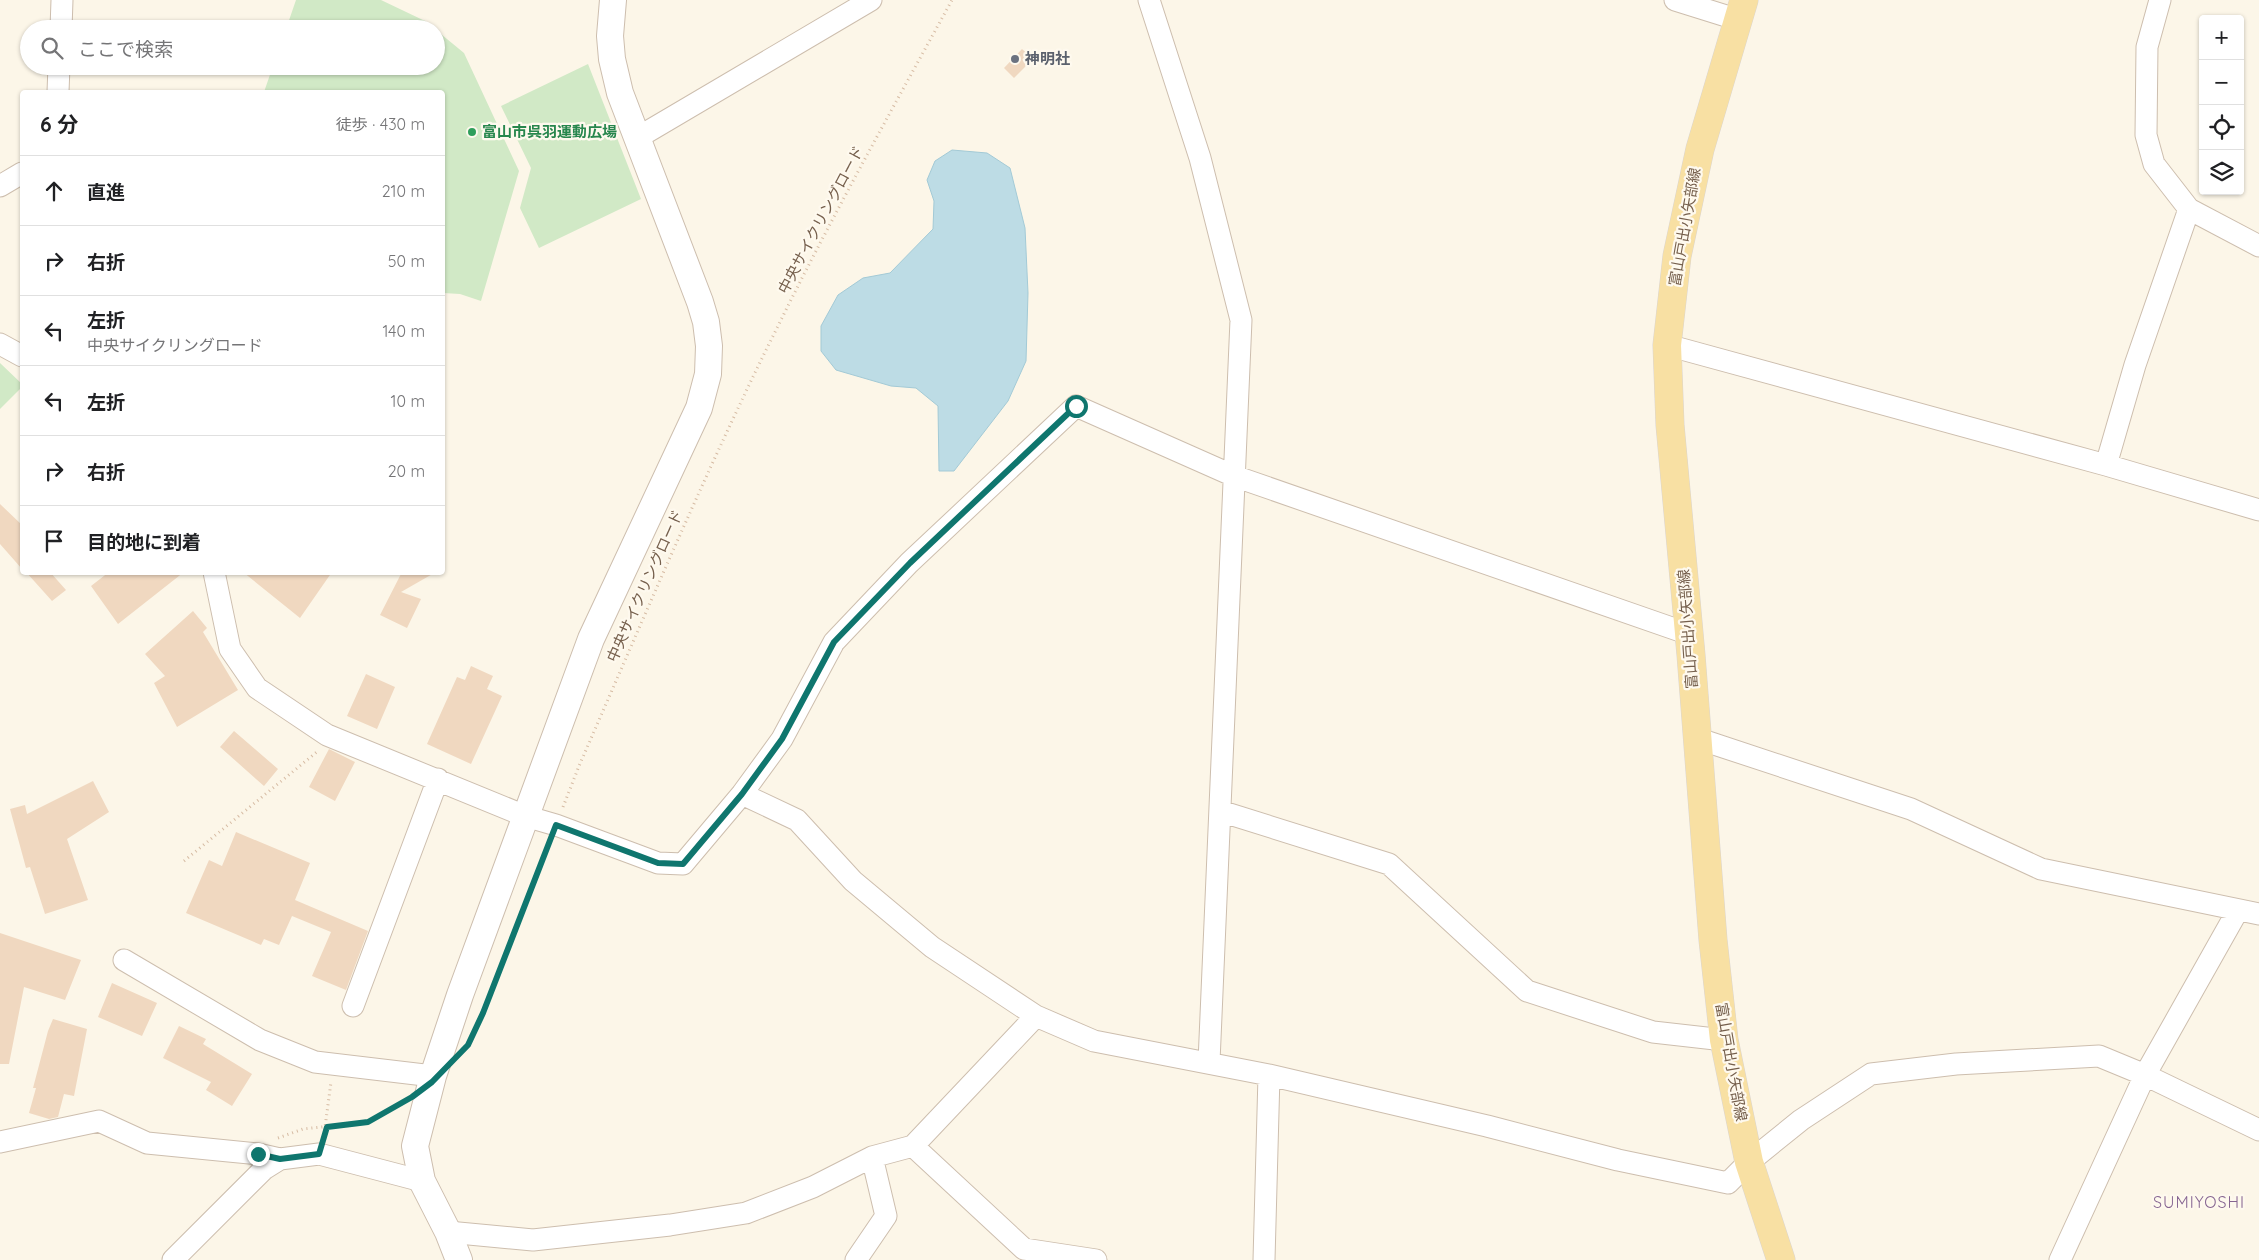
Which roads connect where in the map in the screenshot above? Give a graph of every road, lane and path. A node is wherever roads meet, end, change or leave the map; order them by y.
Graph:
1 (62, 0) edge
2 (613, 0) edge
3 (871, 0) edge
4 (952, 0) edge
5 (1149, 0) edge
6 (1675, 0) edge
7 (2160, 0) edge
8 (1742, 10) edge
9 (61, 20) edge
10 (59, 75) edge
11 (58, 90) edge
12 (637, 138) junction
13 (20, 174) edge
14 (0, 186) edge
15 (2189, 209) junction
16 (2259, 246) edge
17 (0, 344) edge
18 (1667, 345) junction
19 (20, 355) edge
20 (2106, 465) junction
21 (1234, 476) junction
22 (2259, 510) edge
23 (215, 575) edge
24 (1689, 634) junction
25 (334, 738) junction
26 (1696, 738) junction
27 (438, 779) junction
28 (742, 794) junction
29 (1220, 811) junction
30 (525, 816) junction
31 (556, 825) junction
32 (184, 861) dead end
33 (2238, 910) junction
34 (2259, 914) edge
35 (124, 960) dead end
36 (353, 1006) dead end
37 (1036, 1016) junction
38 (1724, 1040) junction
39 (468, 1045) dead end
40 (1209, 1062) junction
41 (333, 1064) junction
42 (1268, 1075) junction
43 (2145, 1075) junction
44 (432, 1079) junction
45 (327, 1127) junction
46 (2259, 1130) edge
47 (0, 1142) edge
48 (913, 1146) junction
49 (319, 1154) junction
50 (872, 1156) junction
51 (280, 1159) junction
52 (1749, 1162) junction
53 (422, 1181) junction
54 (448, 1232) junction
55 (172, 1260) edge
56 (459, 1260) edge
57 (856, 1260) edge
58 (1096, 1260) edge
59 (1264, 1260) edge
60 (1781, 1260) edge
61 (2060, 1260) edge

1 - 9 street
2 - 12 street
3 - 12 street
4 - 31 path, 中央サイクリングロード
5 - 21 street
6 - 8 street
7 - 15 street
8 - 18 main road, 富山戸出小矢部線
10 - 11 street
12 - 30 street
13 - 14 street
15 - 16 street
15 - 20 street
17 - 19 street
18 - 20 street
18 - 24 main road, 富山戸出小矢部線
20 - 22 street
21 - 24 street
21 - 28 street
21 - 29 street
23 - 25 street
24 - 26 main road, 富山戸出小矢部線
25 - 27 street
25 - 32 path
26 - 33 street
26 - 38 main road, 富山戸出小矢部線
27 - 30 street
27 - 36 street
28 - 31 street
28 - 37 street
29 - 38 street
29 - 40 street
30 - 31 street
30 - 44 street
31 - 39 path, 中央サイクリングロード
33 - 34 street
33 - 43 street
35 - 41 street
37 - 40 street
37 - 48 street
38 - 52 main road, 富山戸出小矢部線
40 - 42 street
41 - 44 street
41 - 45 path
42 - 52 street
42 - 59 street
43 - 46 street
43 - 52 street
43 - 61 street
44 - 45 path
44 - 53 street
45 - 49 path
47 - 51 street
48 - 50 street
48 - 58 street
49 - 51 street
49 - 53 street
50 - 54 street
50 - 57 street
51 - 55 street
52 - 60 main road, 富山戸出小矢部線
53 - 54 street
54 - 56 street

